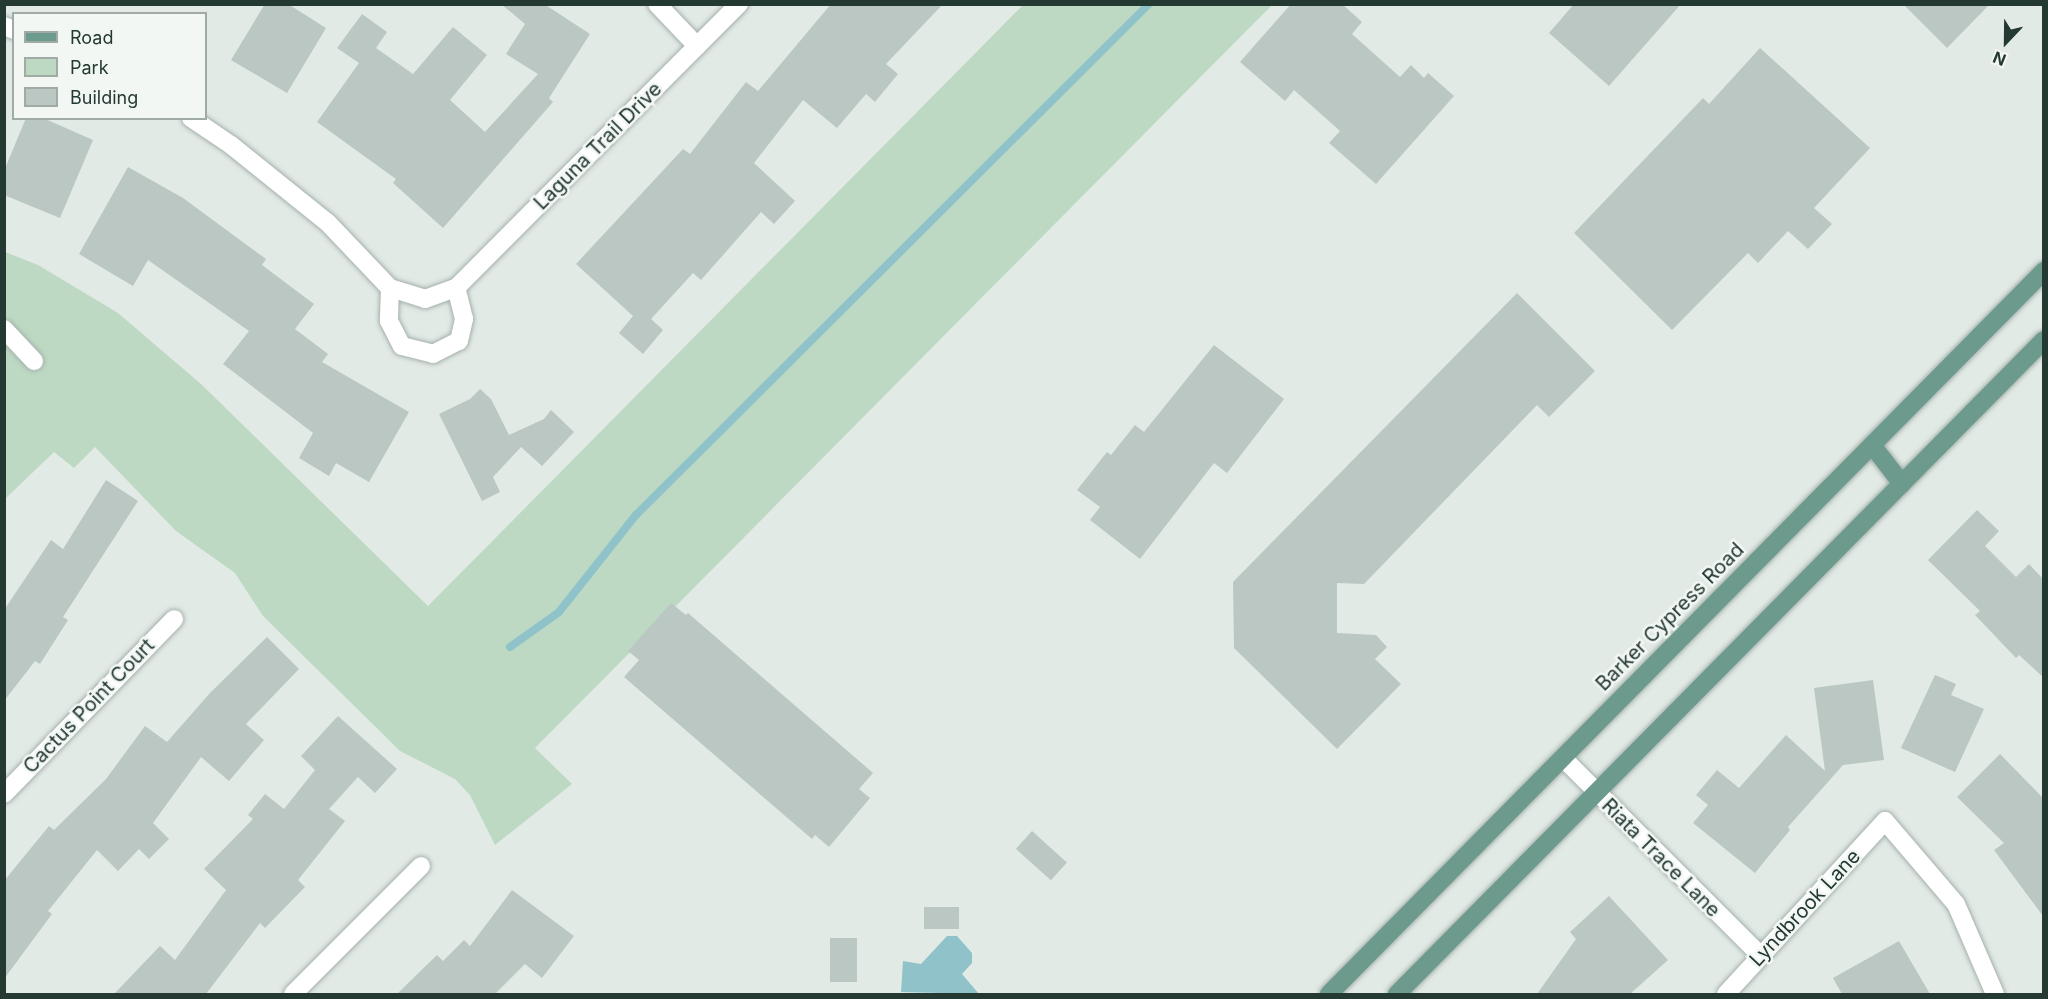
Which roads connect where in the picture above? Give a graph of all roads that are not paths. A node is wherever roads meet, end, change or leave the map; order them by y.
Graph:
1 (657, 4) edge
2 (739, 4) edge
3 (697, 46) junction
4 (194, 120) edge
5 (2043, 271) edge
6 (390, 288) junction
7 (456, 288) junction
8 (4, 329) edge
9 (2043, 340) edge
10 (34, 361) dead end
11 (1872, 445) junction
12 (1902, 484) junction
13 (174, 619) dead end
14 (1563, 759) junction
15 (1597, 793) junction
16 (4, 794) edge
17 (421, 866) dead end
18 (1761, 956) junction
19 (293, 994) edge
20 (1329, 994) edge
21 (1397, 994) edge
22 (1726, 994) edge
23 (1995, 994) edge

1 - 3 street
2 - 3 street, Laguna Trail Drive
3 - 7 street, Laguna Trail Drive
4 - 6 street
5 - 11 main road, Barker Cypress Road
6 - 7 street, Laguna Trail Drive
6 - 7 street
8 - 10 street
9 - 12 main road
11 - 12 main road
11 - 14 main road, Barker Cypress Road
12 - 15 main road
13 - 16 street, Cactus Point Court
14 - 15 street, Riata Trace Lane
14 - 20 main road, Barker Cypress Road
15 - 18 street, Riata Trace Lane
15 - 21 main road
17 - 19 street
18 - 22 street, Lyndbrook Lane
18 - 23 street, Lyndbrook Lane

